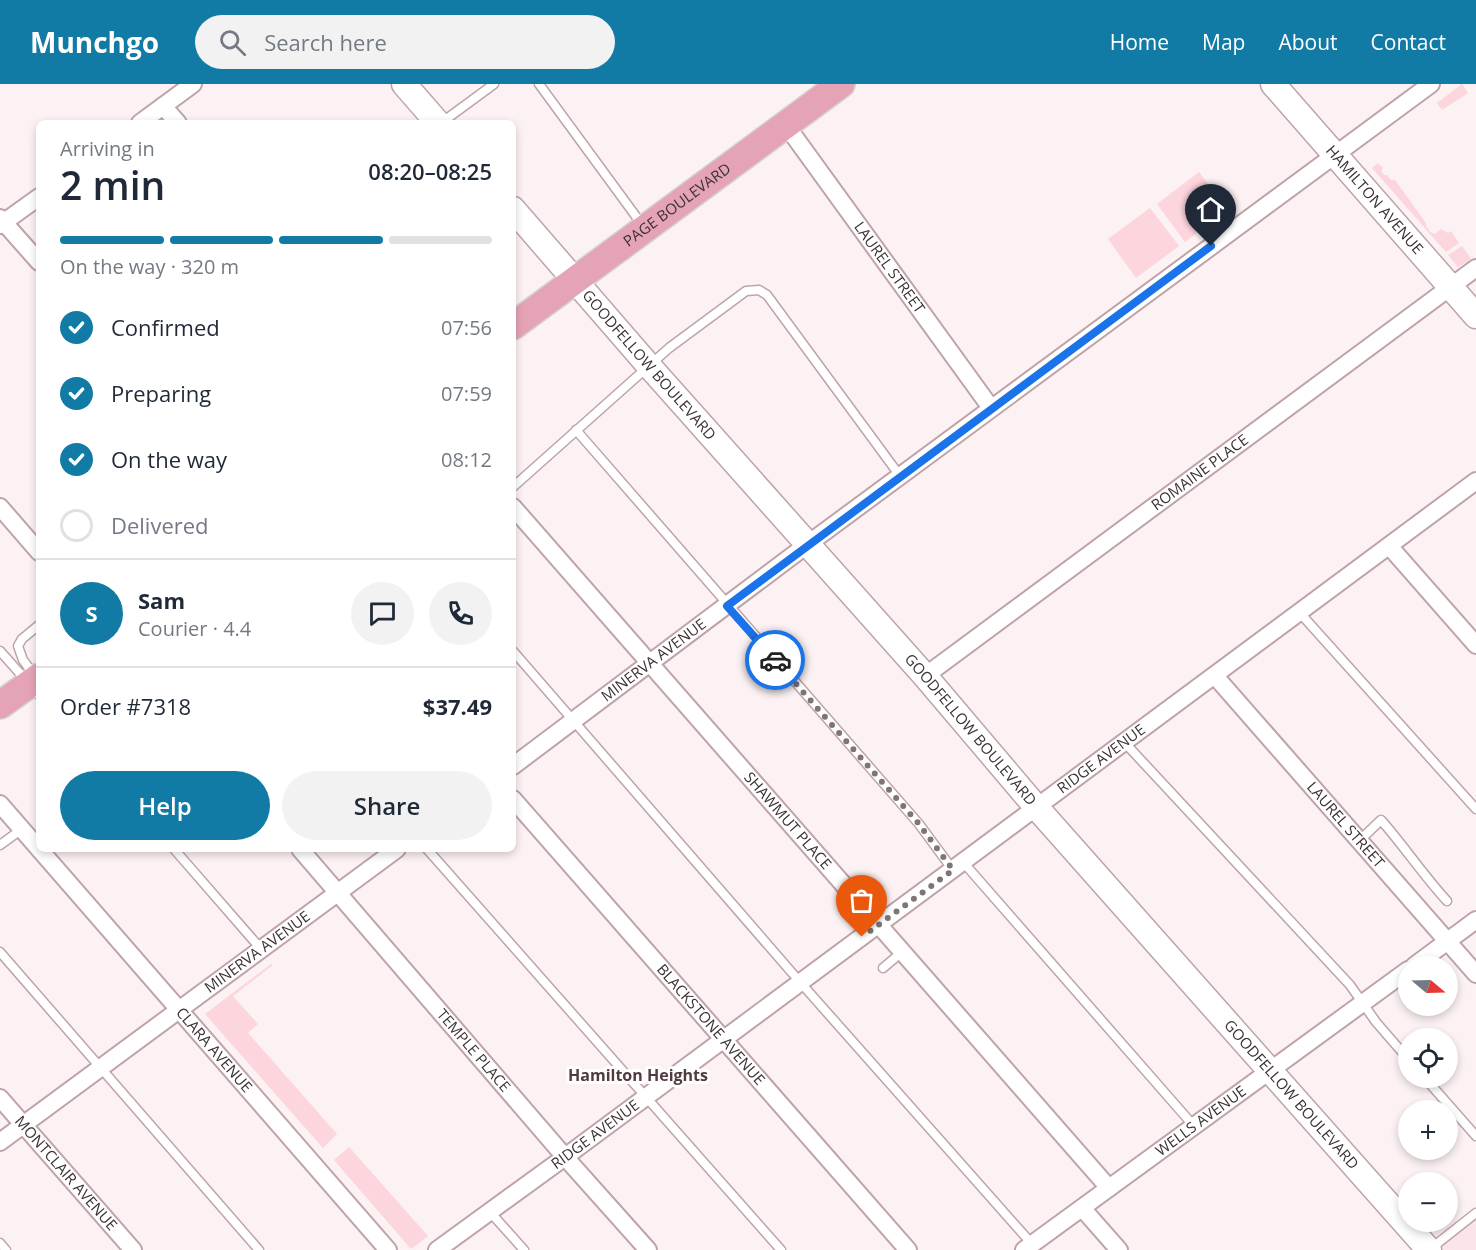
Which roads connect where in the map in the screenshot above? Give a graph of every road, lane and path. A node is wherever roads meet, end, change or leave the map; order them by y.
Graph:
1 (194, 84) edge
2 (404, 84) edge
3 (494, 84) edge
4 (539, 84) edge
5 (841, 84) edge
6 (1272, 84) edge
7 (1431, 84) edge
8 (163, 106) junction
9 (144, 120) edge
10 (175, 120) edge
11 (437, 120) edge
12 (444, 120) edge
13 (786, 125) junction
14 (1335, 154) junction
15 (36, 199) edge
16 (516, 212) edge
17 (1, 222) edge
18 (645, 229) junction
19 (36, 259) edge
20 (1476, 268) edge
21 (575, 280) junction
22 (1450, 287) junction
23 (1476, 316) edge
24 (516, 324) edge
25 (649, 366) junction
26 (991, 408) junction
27 (576, 430) junction
28 (900, 476) junction
29 (1476, 481) edge
30 (516, 484) edge
31 (0, 507) edge
32 (516, 510) edge
33 (808, 544) junction
34 (1390, 547) junction
35 (36, 549) edge
36 (727, 606) junction
37 (1300, 613) junction
38 (36, 627) edge
39 (1476, 645) edge
40 (0, 651) edge
41 (516, 655) edge
42 (650, 665) junction
43 (925, 676) junction
44 (1215, 676) junction
45 (36, 683) edge
46 (0, 705) edge
47 (573, 722) junction
48 (1125, 743) junction
49 (516, 764) edge
50 (516, 802) edge
51 (0, 804) edge
52 (1037, 808) junction
53 (1476, 808) edge
54 (22, 829) junction
55 (1359, 841) junction
56 (0, 845) edge
57 (36, 845) edge
58 (42, 852) edge
59 (177, 852) edge
60 (303, 852) edge
61 (394, 852) edge
62 (431, 852) edge
63 (958, 866) junction
64 (337, 892) junction
65 (1447, 900) dead end
66 (1476, 920) edge
67 (878, 925) junction
68 (1448, 942) junction
69 (261, 949) junction
70 (0, 952) edge
71 (902, 952) junction
72 (1428, 956) edge
73 (883, 968) dead end
74 (1476, 974) edge
75 (1398, 977) edge
76 (800, 982) junction
77 (1362, 1003) junction
78 (179, 1011) junction
79 (723, 1039) junction
80 (1398, 1047) edge
81 (101, 1068) junction
82 (1269, 1070) junction
83 (1434, 1088) edge
84 (646, 1096) junction
85 (0, 1098) edge
86 (24, 1125) junction
87 (1193, 1125) junction
88 (1476, 1136) edge
89 (0, 1142) edge
90 (565, 1157) junction
91 (1109, 1188) junction
92 (1082, 1208) junction
93 (490, 1212) junction
94 (1476, 1213) edge
95 (0, 1243) edge
96 (1028, 1247) edge
97 (6, 1250) edge
98 (133, 1250) edge
99 (259, 1250) edge
100 (388, 1250) edge
101 (437, 1250) edge
102 (524, 1250) edge
103 (648, 1250) edge
104 (781, 1250) edge
105 (908, 1250) edge
106 (1119, 1250) edge
107 (1429, 1250) edge

1 - 8 street
2 - 11 main road
3 - 12 lane
4 - 18 lane
5 - 13 main road, PAGE BOULEVARD
6 - 14 main road, HAMILTON AVENUE
7 - 14 street, MINERVA AVENUE
8 - 9 street
8 - 10 street
13 - 18 main road, PAGE BOULEVARD
13 - 26 street, LAUREL STREET
14 - 22 main road, HAMILTON AVENUE
14 - 26 street, MINERVA AVENUE
15 - 17 street
16 - 21 main road, GOODFELLOW BOULEVARD
17 - 19 street
18 - 21 main road, PAGE BOULEVARD
20 - 22 street, ROMAINE PLACE
21 - 24 main road, PAGE BOULEVARD
21 - 25 main road, GOODFELLOW BOULEVARD
22 - 23 main road, HAMILTON AVENUE
22 - 43 street, ROMAINE PLACE
25 - 27 lane
25 - 28 lane
25 - 33 main road, GOODFELLOW BOULEVARD
26 - 28 street, MINERVA AVENUE
27 - 30 lane
27 - 36 lane
28 - 33 street, MINERVA AVENUE
29 - 34 street, RIDGE AVENUE
31 - 35 street
32 - 42 street, SHAWMUT PLACE
33 - 36 street, MINERVA AVENUE
33 - 43 main road, GOODFELLOW BOULEVARD
34 - 37 street, RIDGE AVENUE
34 - 39 street
36 - 42 street, MINERVA AVENUE
36 - 63 lane
37 - 44 street, RIDGE AVENUE
37 - 53 lane
38 - 45 lane
40 - 45 lane
41 - 47 lane
42 - 47 street, MINERVA AVENUE
42 - 67 street, SHAWMUT PLACE
43 - 52 main road, GOODFELLOW BOULEVARD
44 - 48 street, RIDGE AVENUE
44 - 55 street, LAUREL STREET
45 - 46 main road
47 - 49 street, MINERVA AVENUE
47 - 76 lane
48 - 52 street, RIDGE AVENUE
48 - 77 lane
50 - 79 street, BLACKSTONE AVENUE
51 - 54 street, CLARA AVENUE
52 - 63 street, RIDGE AVENUE
52 - 82 main road, GOODFELLOW BOULEVARD
54 - 56 lane
54 - 57 street, CLARA AVENUE
55 - 65 lane
55 - 68 street, LAUREL STREET
58 - 78 street, CLARA AVENUE
59 - 69 lane
60 - 64 street, TEMPLE PLACE
61 - 64 street, MINERVA AVENUE
62 - 84 lane
63 - 67 street, RIDGE AVENUE
63 - 87 lane
64 - 69 street, MINERVA AVENUE
64 - 90 street, TEMPLE PLACE
66 - 68 street
67 - 71 street, SHAWMUT PLACE
67 - 76 street, RIDGE AVENUE
68 - 72 street
68 - 74 street, LAUREL STREET
69 - 78 street, MINERVA AVENUE
70 - 81 lane
71 - 73 lane
71 - 91 street, SHAWMUT PLACE
75 - 77 street, WELLS AVENUE
76 - 79 street, RIDGE AVENUE
76 - 96 lane
77 - 80 lane
77 - 82 street, WELLS AVENUE
78 - 81 street, MINERVA AVENUE
78 - 100 street, CLARA AVENUE
79 - 84 street, RIDGE AVENUE
79 - 105 street, BLACKSTONE AVENUE
81 - 86 street, MINERVA AVENUE
81 - 99 lane
82 - 87 street, WELLS AVENUE
82 - 107 main road, GOODFELLOW BOULEVARD
83 - 88 lane
84 - 90 street, RIDGE AVENUE
84 - 104 lane
85 - 86 street, MONTCLAIR AVENUE
86 - 89 street, MINERVA AVENUE
86 - 98 street, MONTCLAIR AVENUE
87 - 91 street, WELLS AVENUE
90 - 93 street, RIDGE AVENUE
90 - 103 street, TEMPLE PLACE
91 - 92 street, WELLS AVENUE
92 - 96 street, WELLS AVENUE
92 - 106 street
93 - 101 street, RIDGE AVENUE
93 - 102 lane
94 - 107 lane
95 - 97 lane

